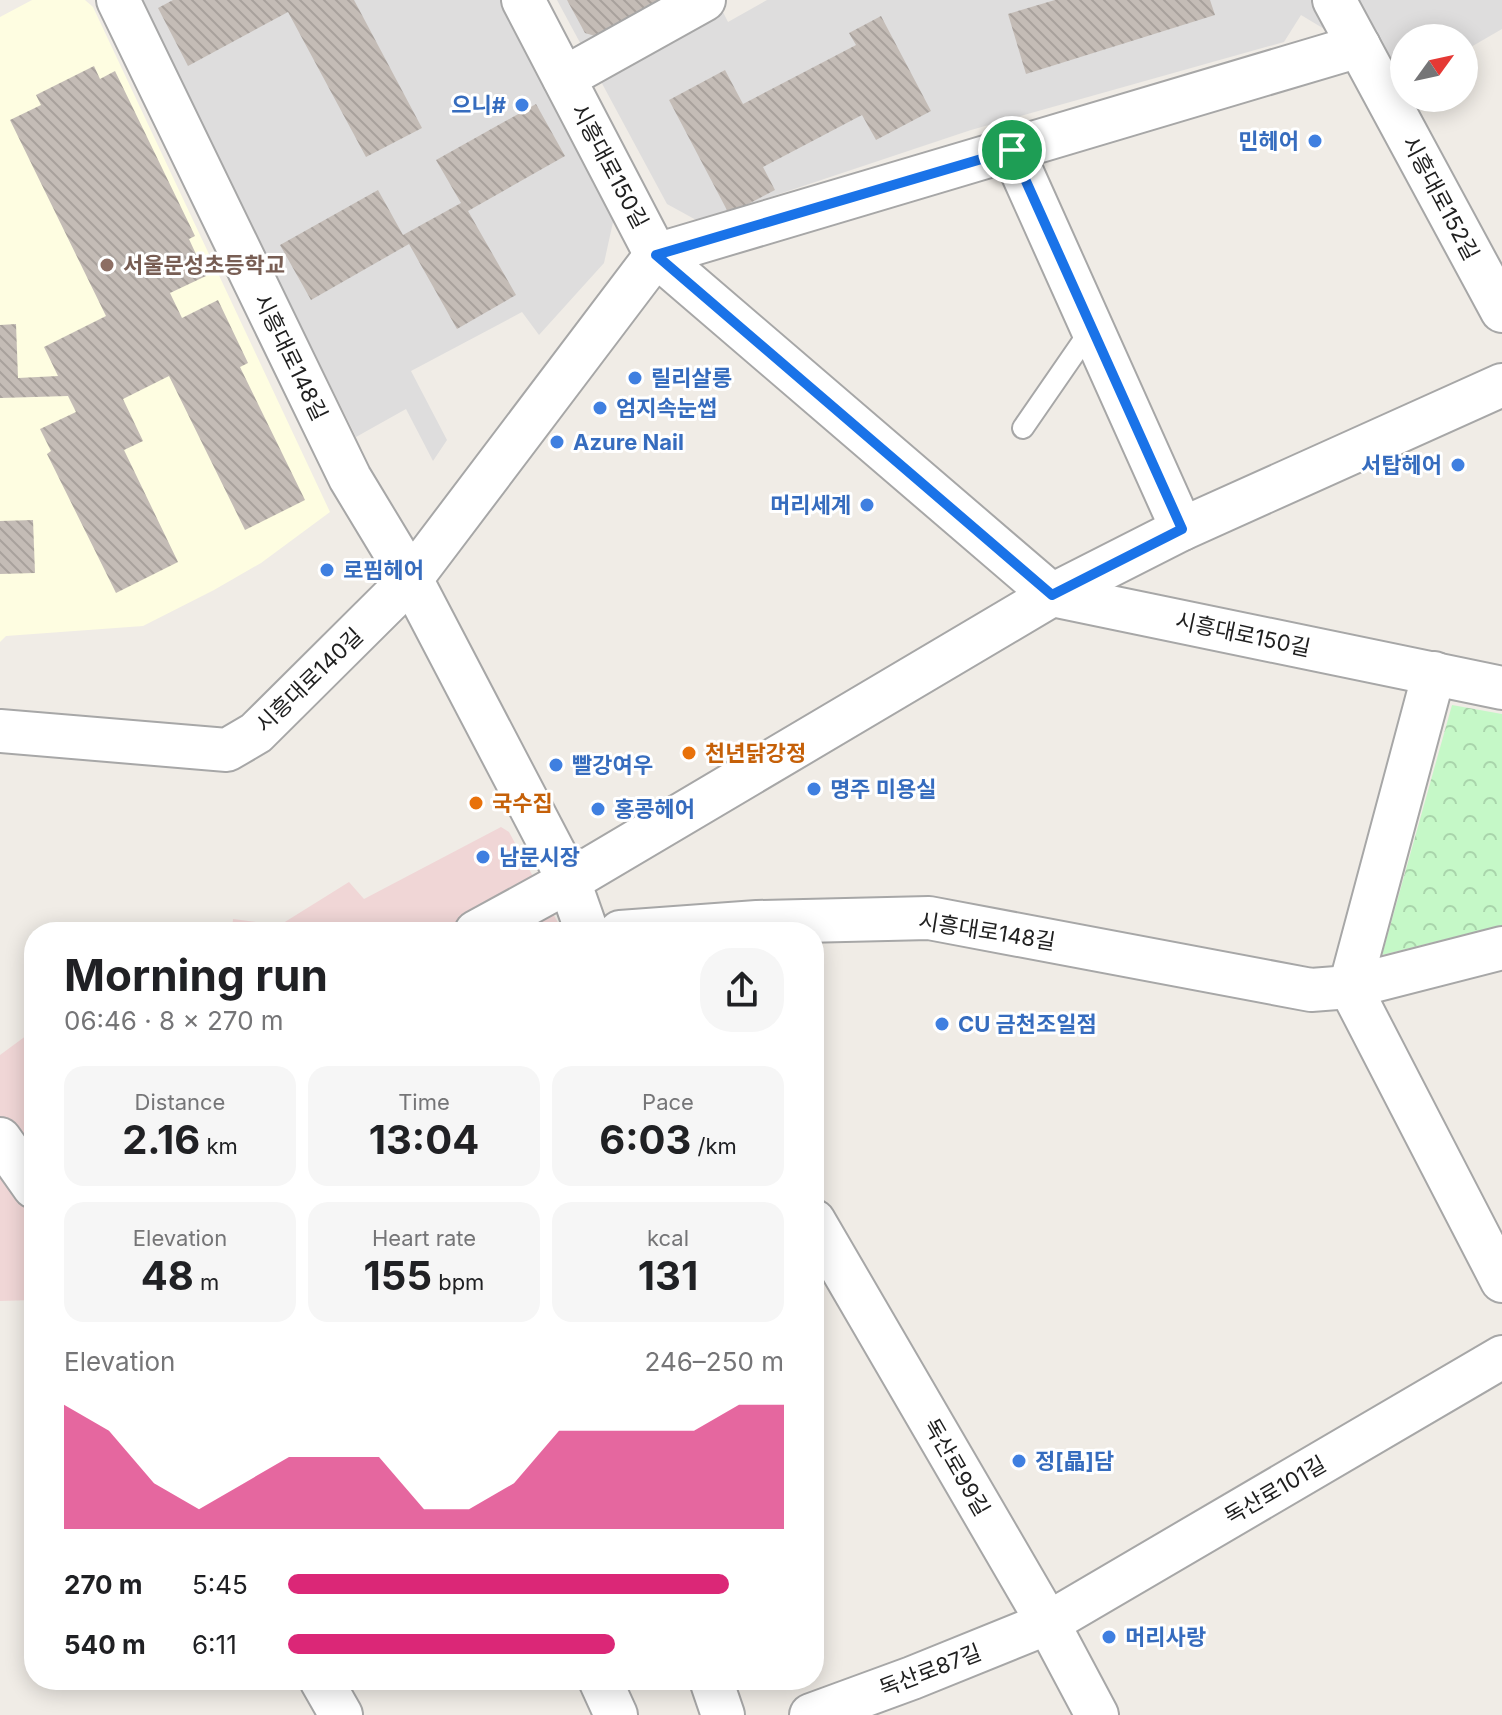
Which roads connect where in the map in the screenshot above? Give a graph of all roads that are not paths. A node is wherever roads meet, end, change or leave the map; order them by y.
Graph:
1 (118, 0) edge
2 (523, 0) edge
3 (704, 0) edge
4 (1334, 0) edge
5 (1359, 46) junction
6 (564, 78) junction
7 (1012, 150) junction
8 (656, 255) junction
9 (1502, 311) edge
10 (1092, 328) junction
11 (1502, 385) edge
12 (1023, 428) dead end
13 (1182, 529) junction
14 (411, 579) junction
15 (1052, 595) junction
16 (1434, 673) junction
17 (1502, 688) edge
18 (0, 731) edge
19 (569, 881) junction
20 (494, 922) edge
21 (583, 922) edge
22 (824, 923) edge
23 (1502, 948) edge
24 (1350, 987) junction
25 (0, 1139) edge
26 (24, 1181) edge
27 (824, 1238) edge
28 (1502, 1281) edge
29 (1502, 1357) edge
30 (1048, 1623) junction
31 (327, 1690) edge
32 (605, 1690) edge
33 (714, 1690) edge
34 (341, 1715) edge
35 (616, 1715) edge
36 (723, 1715) edge
37 (811, 1715) edge
38 (1097, 1715) edge

1 - 14 street, 시흥대로148길
2 - 6 street, 시흥대로150길
3 - 6 street, 시흥대로150길
4 - 5 street, 시흥대로152길
5 - 7 street, 시흥대로150길
5 - 9 street, 시흥대로152길
6 - 8 street, 시흥대로150길
7 - 8 street, 시흥대로150길
7 - 10 street
8 - 14 street
8 - 15 street, 시흥대로150길
10 - 12 lane
10 - 13 street
11 - 13 street
13 - 15 street
14 - 18 street, 시흥대로140길
14 - 19 street, 시흥대로148길
15 - 16 street, 시흥대로150길
15 - 19 street
16 - 17 street, 시흥대로150길
16 - 24 street
19 - 20 street
19 - 21 street, 시흥대로148길
22 - 24 street, 시흥대로148길
23 - 24 street, 시흥대로148길
24 - 28 street
25 - 26 street
27 - 30 street, 독산로99길
29 - 30 street, 독산로101길
30 - 37 street, 독산로87길
30 - 38 street, 독산로99길
31 - 34 street
32 - 35 street
33 - 36 street

